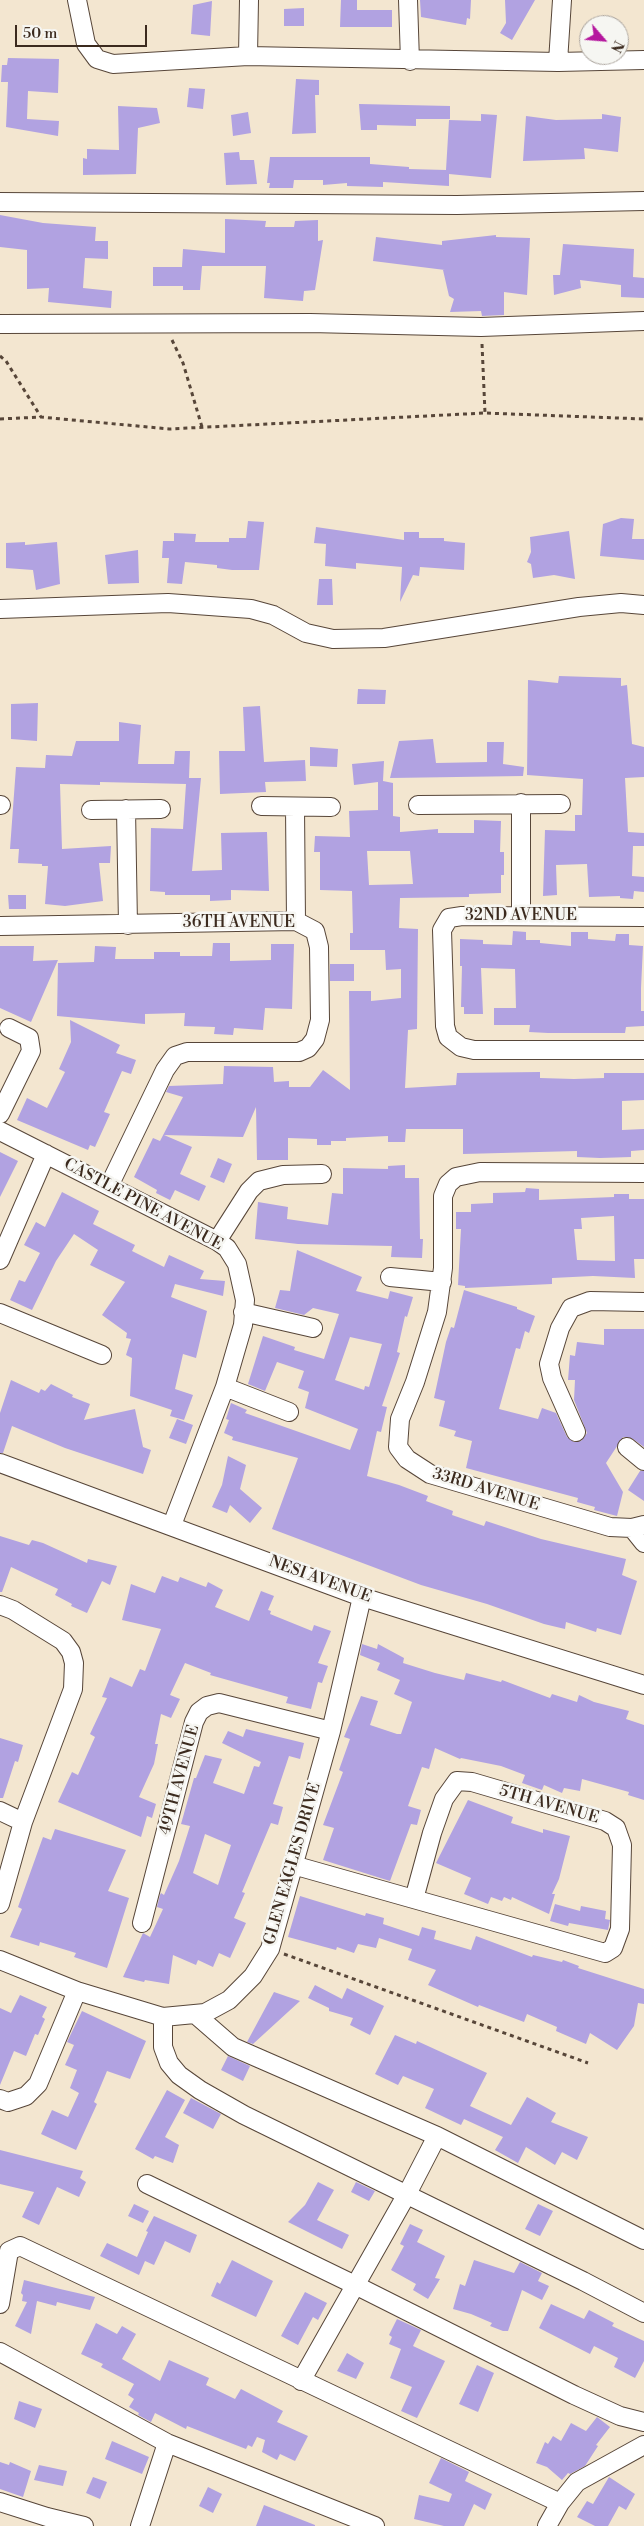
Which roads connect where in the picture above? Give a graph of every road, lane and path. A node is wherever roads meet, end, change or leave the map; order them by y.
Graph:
1 (77, 0) edge
2 (248, 0) edge
3 (408, 0) edge
4 (562, 0) edge
5 (248, 56) junction
6 (644, 60) edge
7 (410, 61) junction
8 (558, 62) junction
9 (644, 200) edge
10 (0, 202) edge
11 (644, 321) edge
12 (0, 324) edge
13 (164, 324) junction
14 (481, 327) junction
15 (0, 356) edge
16 (486, 413) junction
17 (41, 417) junction
18 (0, 419) edge
19 (644, 419) edge
20 (202, 427) junction
21 (644, 605) edge
22 (0, 609) edge
23 (521, 803) junction
24 (561, 804) dead end
25 (418, 805) dead end
26 (262, 806) dead end
27 (296, 806) junction
28 (331, 807) dead end
29 (126, 809) junction
30 (161, 809) dead end
31 (91, 810) dead end
32 (520, 915) junction
33 (644, 918) edge
34 (296, 921) junction
35 (128, 925) junction
36 (0, 926) edge
37 (9, 1028) dead end
38 (644, 1050) edge
39 (0, 1114) edge
40 (0, 1131) edge
41 (46, 1154) junction
42 (644, 1173) edge
43 (322, 1174) dead end
44 (109, 1186) junction
45 (217, 1241) junction
46 (0, 1260) edge
47 (390, 1277) dead end
48 (442, 1282) junction
49 (644, 1302) edge
50 (243, 1312) junction
51 (0, 1313) edge
52 (313, 1328) dead end
53 (102, 1355) dead end
54 (224, 1387) junction
55 (289, 1412) dead end
56 (576, 1432) dead end
57 (627, 1447) dead end
58 (644, 1461) edge
59 (0, 1463) edge
60 (172, 1525) junction
61 (638, 1526) edge
62 (644, 1543) edge
63 (362, 1597) junction
64 (0, 1605) edge
65 (644, 1685) edge
66 (331, 1731) junction
67 (0, 1812) edge
68 (23, 1822) junction
69 (293, 1866) junction
70 (414, 1899) junction
71 (0, 1904) edge
72 (142, 1923) dead end
73 (270, 1949) junction
74 (0, 1960) edge
75 (78, 1990) junction
76 (196, 2014) junction
77 (163, 2017) junction
78 (588, 2063) dead end
79 (0, 2099) edge
80 (437, 2136) junction
81 (147, 2184) dead end
82 (407, 2194) junction
83 (644, 2240) edge
84 (355, 2284) junction
85 (0, 2304) edge
86 (644, 2314) edge
87 (0, 2352) edge
88 (301, 2381) junction
89 (644, 2422) edge
90 (167, 2443) junction
91 (644, 2445) edge
92 (0, 2502) edge
93 (560, 2503) junction
94 (84, 2526) edge
95 (140, 2526) edge
96 (375, 2526) edge
97 (547, 2526) edge

1 - 5 street
2 - 5 street
3 - 7 street
4 - 8 street
5 - 7 street
6 - 8 street
7 - 8 street
9 - 10 street
11 - 14 street
12 - 13 street
13 - 14 street
13 - 20 path
14 - 16 path
15 - 17 path
16 - 19 path
16 - 20 path
17 - 18 path
17 - 20 path
21 - 22 street
23 - 24 street
23 - 25 street
23 - 32 street
26 - 27 street
27 - 28 street
27 - 34 street
29 - 30 street
29 - 31 street
29 - 35 street
32 - 33 street, 32ND AVENUE
32 - 38 street, 32ND AVENUE
34 - 35 street, 36TH AVENUE
34 - 44 street, 36TH AVENUE
35 - 36 street, 36TH AVENUE
37 - 39 street
40 - 41 street, CASTLE PINE AVENUE
41 - 44 street, CASTLE PINE AVENUE
41 - 46 street
42 - 48 street, 33RD AVENUE
43 - 45 street
44 - 45 street, CASTLE PINE AVENUE
45 - 50 street, CASTLE PINE AVENUE
47 - 48 street
48 - 61 street, 33RD AVENUE
49 - 56 street
50 - 52 street
50 - 54 street, CASTLE PINE AVENUE
51 - 53 street
54 - 55 street
54 - 60 street, CASTLE PINE AVENUE
57 - 58 street
59 - 60 street, NESI AVENUE
60 - 63 street, NESI AVENUE
61 - 62 street, 33RD AVENUE
63 - 65 street, NESI AVENUE
63 - 66 street, GLEN EAGLES DRIVE
64 - 68 street
66 - 69 street, GLEN EAGLES DRIVE
66 - 72 street, 49TH AVENUE
67 - 68 street
68 - 71 street
69 - 70 street, 5TH AVENUE
69 - 73 street, GLEN EAGLES DRIVE
70 - 70 street, 5TH AVENUE
73 - 76 street, GLEN EAGLES DRIVE
73 - 78 path
74 - 75 street, GLEN EAGLES DRIVE
75 - 77 street, GLEN EAGLES DRIVE
75 - 79 street
76 - 77 street, GLEN EAGLES DRIVE
76 - 80 street
77 - 82 street
80 - 82 street
80 - 83 street
81 - 84 street
82 - 84 street
82 - 86 street
84 - 88 street
84 - 89 street
85 - 88 street
87 - 90 street
88 - 93 street
90 - 95 street
90 - 96 street
91 - 93 street
92 - 94 street
93 - 97 street

